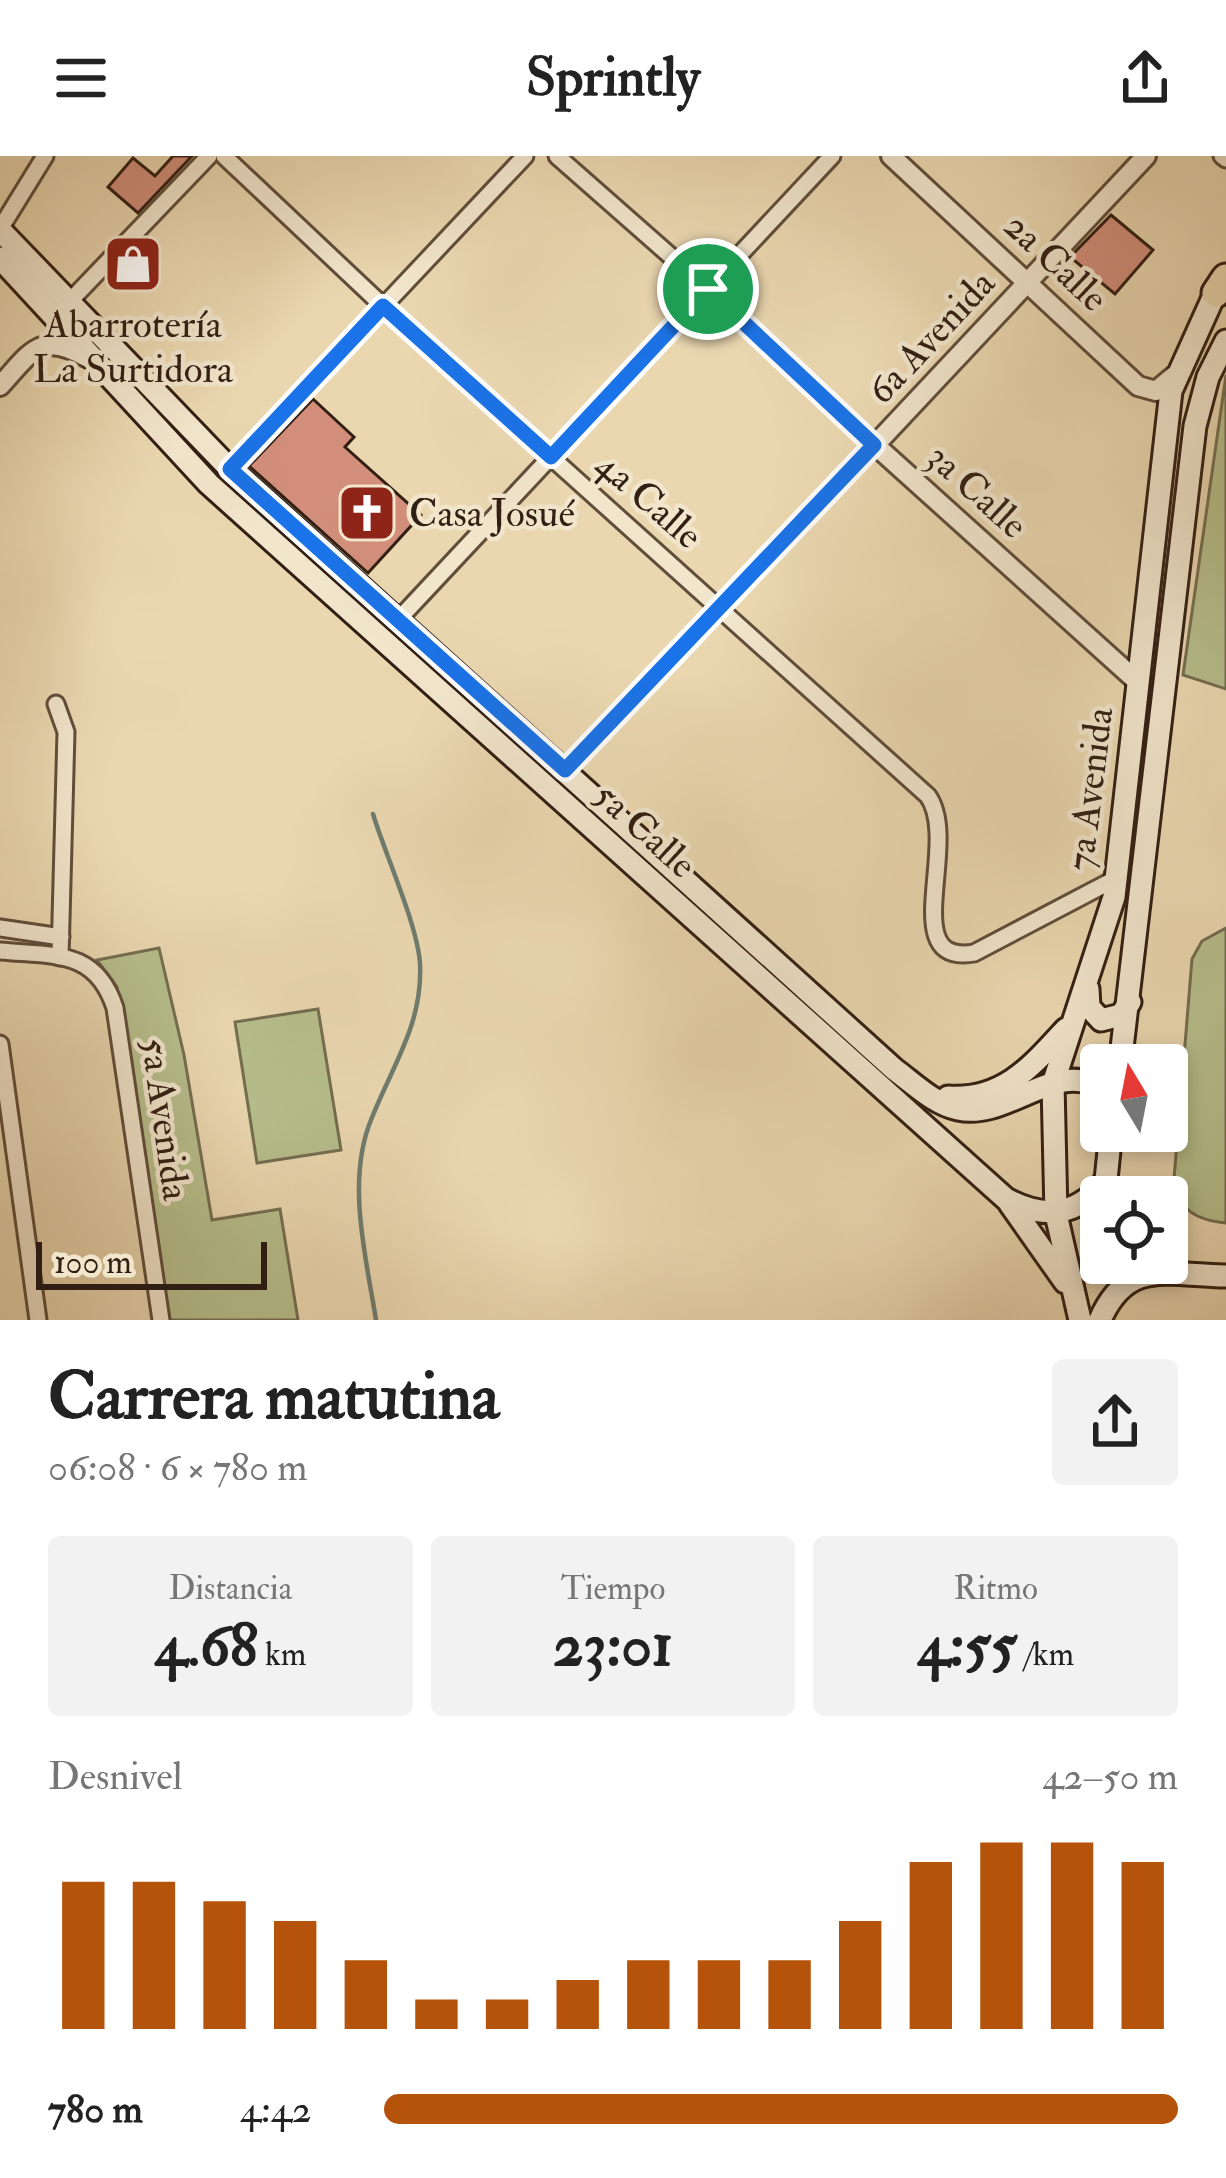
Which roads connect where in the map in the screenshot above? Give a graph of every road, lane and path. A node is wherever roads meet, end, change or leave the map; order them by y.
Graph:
1 (45, 156) edge
2 (209, 156) edge
3 (224, 156) edge
4 (525, 156) edge
5 (557, 156) edge
6 (832, 156) edge
7 (891, 156) edge
8 (1146, 156) edge
9 (0, 230) edge
10 (0, 258) edge
11 (1223, 279) edge
12 (1029, 281) junction
13 (708, 289) junction
14 (383, 306) junction
15 (62, 309) junction
16 (1226, 340) edge
17 (85, 351) junction
18 (0, 369) edge
19 (1177, 372) junction
20 (0, 386) edge
21 (874, 445) junction
22 (551, 457) junction
23 (230, 469) junction
24 (720, 604) junction
25 (398, 620) junction
26 (1139, 682) junction
27 (56, 704) dead end
28 (565, 770) junction
29 (1117, 878) junction
30 (0, 928) edge
31 (62, 937) junction
32 (0, 951) edge
33 (60, 957) junction
34 (1088, 982) junction
35 (1130, 1001) junction
36 (1076, 1018) junction
37 (0, 1044) edge
38 (1123, 1044) edge
39 (1080, 1081) edge
40 (1053, 1084) junction
41 (930, 1096) junction
42 (1006, 1199) junction
43 (1080, 1205) edge
44 (1056, 1214) junction
45 (1188, 1271) edge
46 (1225, 1276) edge
47 (1074, 1296) junction
48 (38, 1320) edge
49 (161, 1320) edge
50 (1080, 1320) edge
51 (1100, 1320) edge

1 - 9 street
2 - 15 street
3 - 14 street, 4a Calle
4 - 14 street
5 - 13 street, 3a Calle
6 - 13 street
7 - 12 street, 2a Calle
8 - 12 street, 6a Avenida
9 - 15 main road, 5a Calle
10 - 15 main road, 5a Calle
11 - 19 main road, 7a Avenida
12 - 19 street, 2a Calle
12 - 21 street, 6a Avenida
13 - 21 street, 3a Calle
13 - 22 street
14 - 22 street, 4a Calle
14 - 23 street
15 - 17 main road, 5a Calle
15 - 18 street
15 - 23 main road, 5a Calle
16 - 35 main road, 7a Avenida
17 - 20 street
17 - 42 main road, 5a Calle
19 - 26 main road, 7a Avenida
21 - 24 street, 6a Avenida
21 - 26 street, 3a Calle
22 - 24 street, 4a Calle
22 - 25 street
23 - 25 main road, 5a Calle
24 - 28 street, 6a Avenida
24 - 29 street, 4a Calle
25 - 28 main road, 5a Calle
26 - 29 main road, 7a Avenida
27 - 31 street
28 - 41 main road, 5a Calle
29 - 34 main road, 7a Avenida
30 - 31 street
31 - 33 street
32 - 33 street
33 - 49 street, 5a Avenida
34 - 35 main road
34 - 36 main road, 7a Avenida
35 - 38 main road, 7a Avenida
36 - 40 main road, 7a Avenida
36 - 41 main road
37 - 48 street
39 - 40 main road, 5a Calle
40 - 41 main road, 5a Calle
40 - 44 main road, 7a Avenida
42 - 44 main road, 5a Calle
42 - 47 main road
43 - 44 main road
44 - 47 main road, 7a Avenida
45 - 46 main road
46 - 51 main road
47 - 50 main road, 7a Avenida

